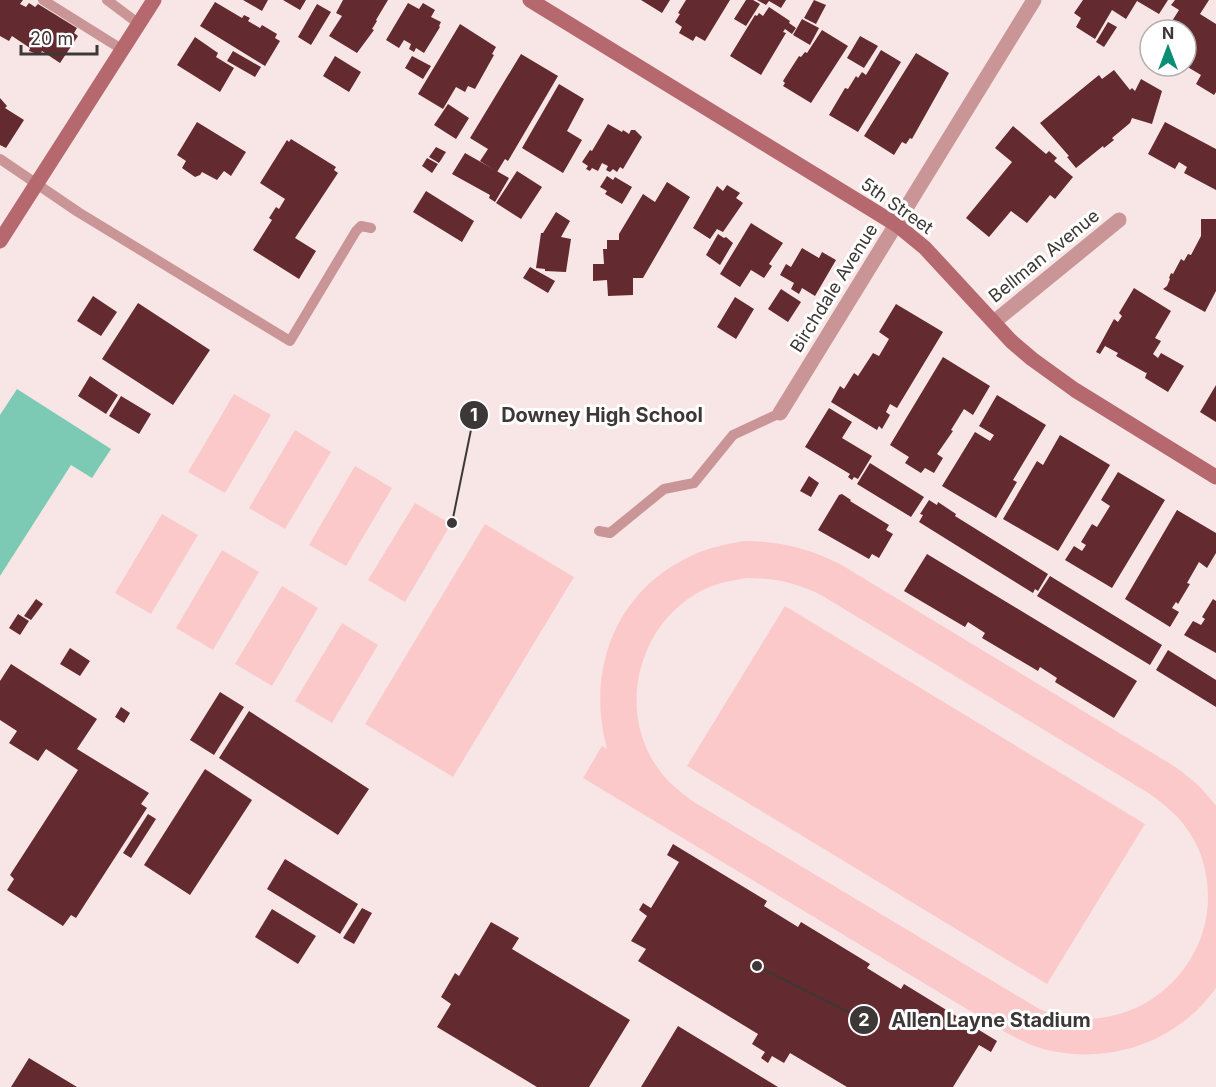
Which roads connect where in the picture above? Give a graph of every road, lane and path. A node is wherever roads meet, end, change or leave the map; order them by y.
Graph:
1 (43, 0) edge
2 (106, 0) edge
3 (154, 0) edge
4 (530, 0) edge
5 (1034, 0) edge
6 (139, 24) junction
7 (123, 50) junction
8 (0, 159) edge
9 (37, 183) junction
10 (1119, 220) dead end
11 (897, 225) junction
12 (371, 228) dead end
13 (0, 241) edge
14 (994, 322) junction
15 (780, 413) joint
16 (1216, 477) edge
17 (599, 531) dead end

1 - 7 lane
2 - 6 lane
3 - 6 street
4 - 11 street, 5th Street
5 - 11 street, Birchdale Avenue
6 - 7 street
7 - 9 street
8 - 9 lane
9 - 12 lane
9 - 13 street
10 - 14 street, Bellman Avenue
11 - 14 street, 5th Street
11 - 15 street, Birchdale Avenue
14 - 16 street, 5th Street
15 - 17 lane

